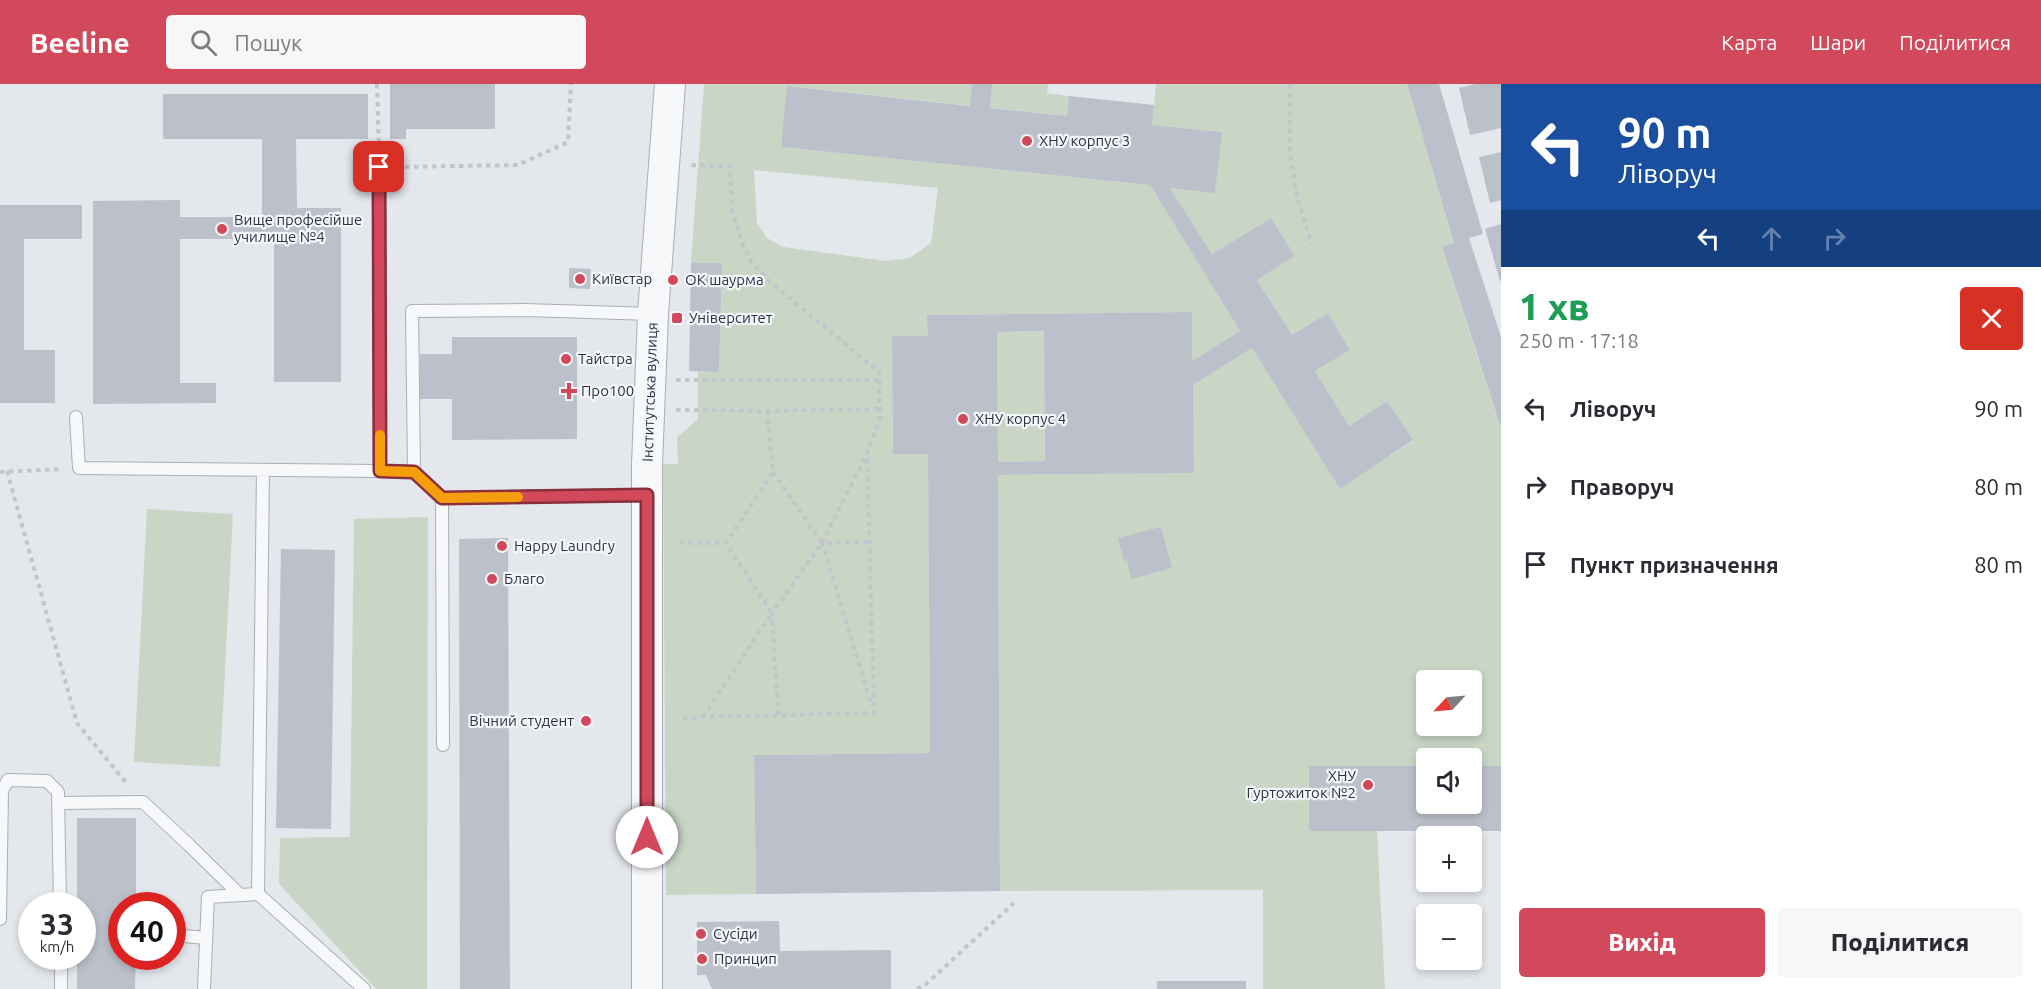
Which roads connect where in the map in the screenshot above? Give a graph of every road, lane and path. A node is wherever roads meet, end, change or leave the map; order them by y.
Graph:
1 (377, 84) edge
2 (571, 84) edge
3 (670, 84) edge
4 (1290, 84) edge
5 (687, 165) dead end
6 (379, 167) junction
7 (1312, 245) dead end
8 (653, 314) junction
9 (676, 380) dead end
10 (879, 380) junction
11 (880, 409) junction
12 (676, 410) dead end
13 (767, 411) junction
14 (76, 417) dead end
15 (867, 453) junction
16 (79, 468) junction
17 (263, 470) junction
18 (7, 471) junction
19 (380, 471) junction
20 (0, 472) edge
21 (414, 472) junction
22 (773, 472) junction
23 (647, 495) junction
24 (442, 498) junction
25 (868, 542) junction
26 (679, 543) dead end
27 (726, 543) junction
28 (822, 543) junction
29 (772, 613) junction
30 (874, 713) junction
31 (778, 714) junction
32 (703, 717) junction
33 (683, 719) dead end
34 (443, 745) dead end
35 (143, 802) junction
36 (59, 803) junction
37 (60, 892) edge
38 (258, 894) junction
39 (240, 895) junction
40 (1014, 903) dead end
41 (0, 919) edge
42 (186, 936) edge
43 (206, 938) junction
44 (61, 970) edge
45 (61, 989) edge
46 (204, 989) edge
47 (364, 989) edge
48 (647, 989) edge
49 (917, 989) edge

1 - 6 path
2 - 6 path
3 - 8 street, Інститутська вулиця
4 - 7 path
5 - 10 path
6 - 19 lane
8 - 21 lane
8 - 23 street, Інститутська вулиця
9 - 10 path
10 - 11 path
11 - 13 path
11 - 15 path
12 - 13 path
13 - 22 path
14 - 16 lane
15 - 25 path
15 - 28 path
16 - 17 lane
16 - 18 path
17 - 19 lane
17 - 38 lane
18 - 20 path
18 - 35 path
19 - 21 lane
21 - 24 lane
22 - 27 path
22 - 28 path
23 - 24 lane
23 - 48 street, Інститутська вулиця
24 - 34 lane
25 - 28 path
25 - 30 path
26 - 27 path
27 - 29 path
28 - 29 path
28 - 30 path
29 - 31 path
29 - 32 path
30 - 31 path
31 - 32 path
32 - 33 path
35 - 36 lane
35 - 39 lane
36 - 37 lane
36 - 41 lane
38 - 39 lane
38 - 47 lane
39 - 43 lane
40 - 49 path
42 - 43 lane
43 - 46 lane
44 - 45 lane

